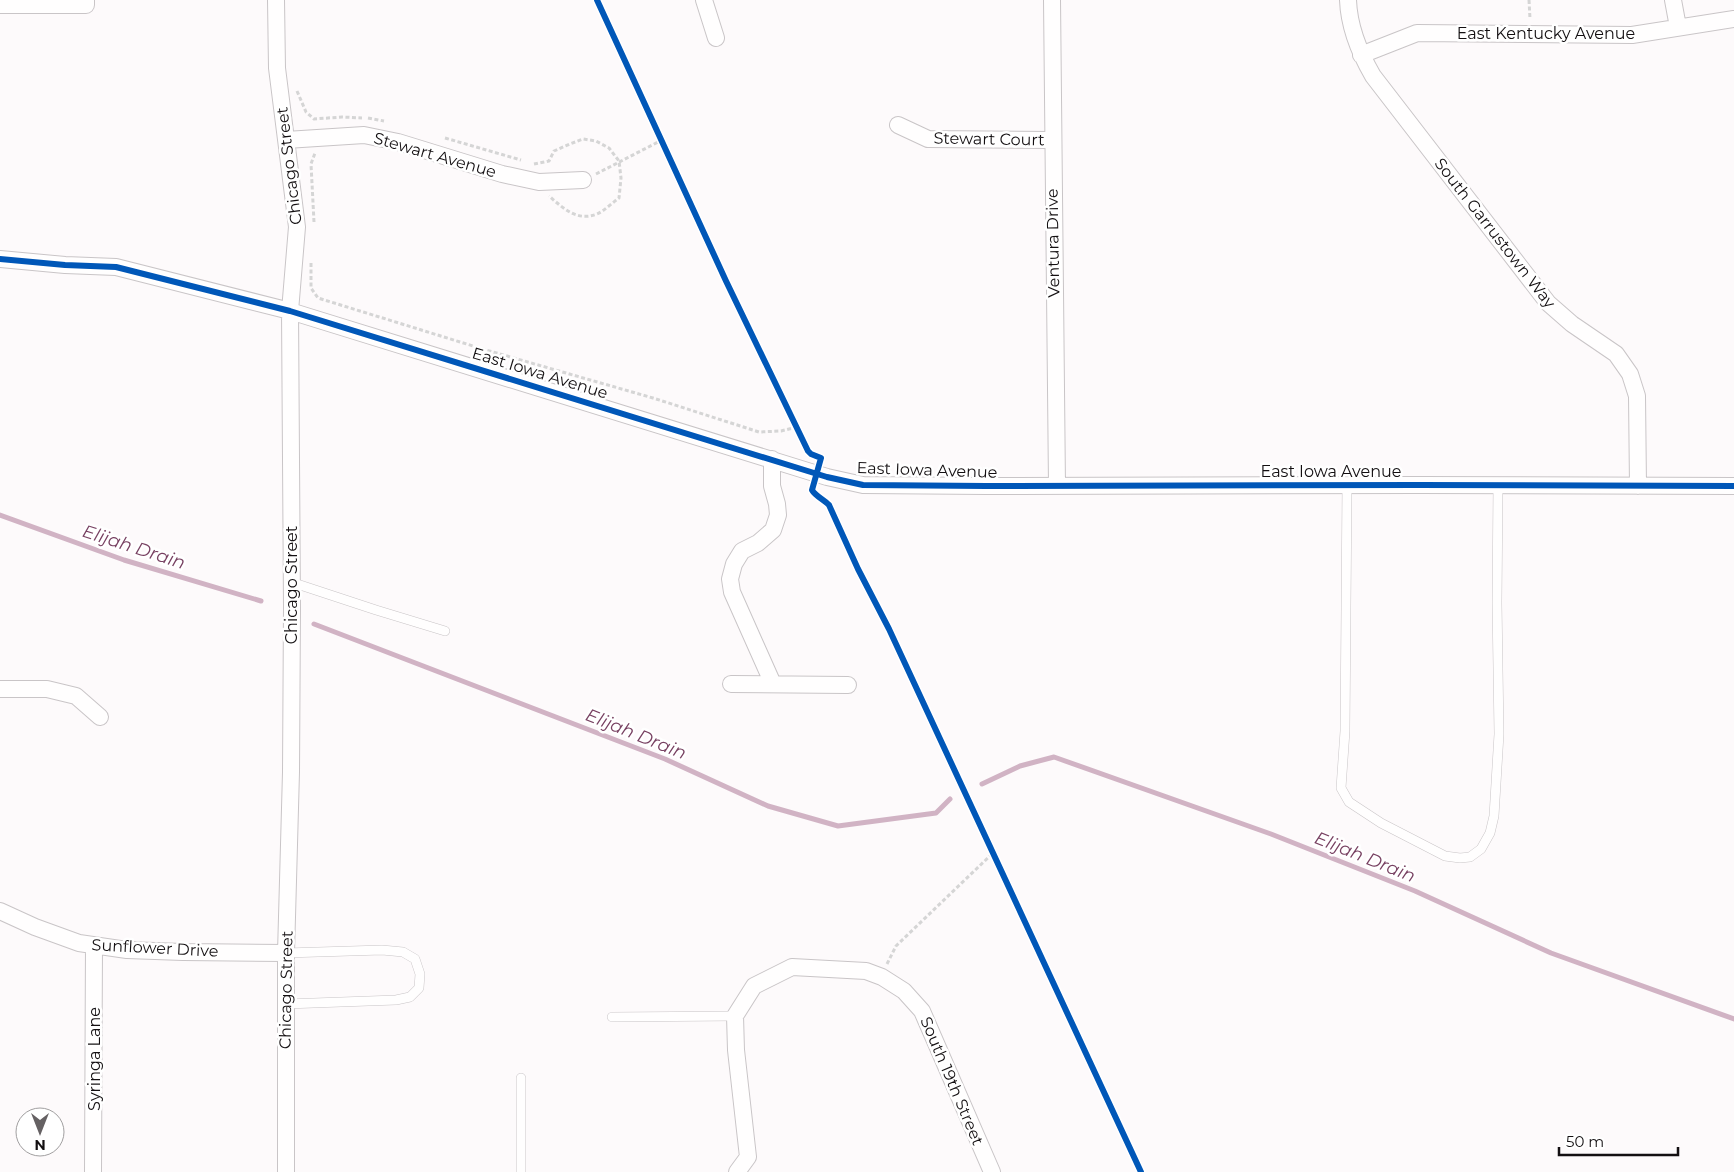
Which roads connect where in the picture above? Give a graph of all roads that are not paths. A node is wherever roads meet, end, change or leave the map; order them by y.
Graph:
1 (86, 0) edge
2 (276, 0) edge
3 (704, 0) edge
4 (1052, 0) edge
5 (1348, 0) edge
6 (1673, 0) edge
7 (0, 5) edge
8 (1734, 19) edge
9 (1678, 27) junction
10 (716, 38) dead end
11 (1361, 55) junction
12 (898, 125) dead end
13 (286, 140) junction
14 (1052, 140) junction
15 (583, 180) road end
16 (0, 259) edge
17 (290, 311) junction
18 (772, 459) junction
19 (1347, 485) junction
20 (1498, 485) junction
21 (1057, 486) junction
22 (1638, 486) junction
23 (1734, 486) edge
24 (292, 582) junction
25 (445, 630) dead end
26 (731, 684) dead end
27 (773, 684) junction
28 (848, 685) dead end
29 (0, 689) edge
30 (100, 717) dead end
31 (0, 911) edge
32 (94, 945) junction
33 (286, 953) junction
34 (286, 1004) junction
35 (735, 1016) junction
36 (612, 1018) dead end
37 (521, 1078) dead end
38 (93, 1172) edge
39 (286, 1172) edge
40 (521, 1172) edge
41 (737, 1172) edge
42 (992, 1172) edge

1 - 7 street
2 - 13 street, Chicago Street
3 - 10 street
4 - 14 street, Ventura Drive
5 - 11 street, South Garrustown Way
6 - 9 street
8 - 9 street, East Kentucky Avenue
9 - 11 street, East Kentucky Avenue
11 - 22 street, South Garrustown Way
12 - 14 street, Stewart Court
13 - 15 street, Stewart Avenue
13 - 17 street, Chicago Street
14 - 21 street, Ventura Drive
16 - 17 street, East Iowa Avenue
17 - 18 street, East Iowa Avenue
17 - 24 street, Chicago Street
18 - 21 street, East Iowa Avenue
18 - 27 street
19 - 20 street, East Iowa Avenue
19 - 20 lane
19 - 21 street, East Iowa Avenue
20 - 22 street, East Iowa Avenue
22 - 23 street, East Iowa Avenue
24 - 25 lane
24 - 33 street, Chicago Street
26 - 27 street
27 - 28 street
29 - 30 street
31 - 32 street, Sunflower Drive
32 - 33 street, Sunflower Drive
32 - 38 street, Syringa Lane
33 - 34 street, Chicago Street
33 - 34 lane
34 - 39 street, Chicago Street
35 - 36 lane
35 - 41 street
35 - 42 street, South 19th Street
37 - 40 lane

